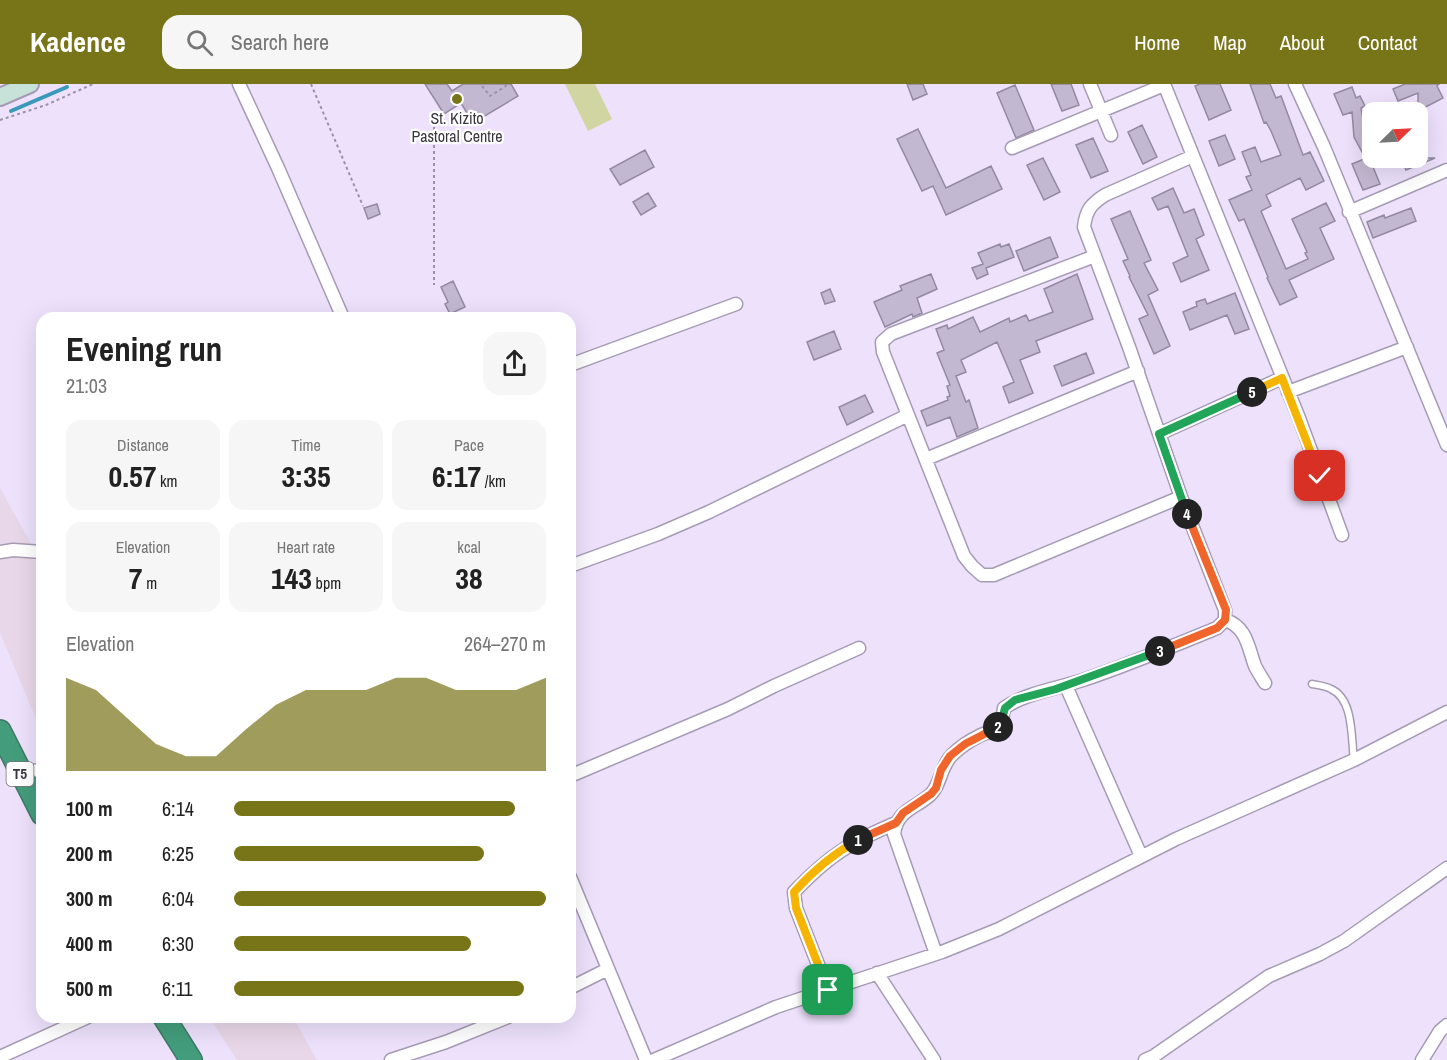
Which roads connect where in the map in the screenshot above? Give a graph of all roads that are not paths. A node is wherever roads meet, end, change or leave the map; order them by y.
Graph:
1 (30, 84) edge
2 (239, 84) edge
3 (1090, 84) edge
4 (1164, 84) edge
5 (1295, 84) edge
6 (0, 97) edge
7 (1101, 111) junction
8 (1111, 135) dead end
9 (1011, 148) dead end
10 (1193, 156) junction
11 (1447, 170) edge
12 (1349, 212) junction
13 (1095, 256) junction
14 (736, 304) dead end
15 (340, 312) edge
16 (1407, 347) junction
17 (576, 363) edge
18 (1138, 372) junction
19 (1282, 378) junction
20 (1288, 392) junction
21 (908, 415) junction
22 (1159, 434) junction
23 (1447, 445) edge
24 (926, 459) junction
25 (1181, 497) junction
26 (1342, 535) dead end
27 (0, 552) edge
28 (36, 552) edge
29 (576, 564) edge
30 (1225, 620) junction
31 (859, 648) dead end
32 (1265, 683) dead end
33 (1312, 684) dead end
34 (1066, 686) junction
35 (1447, 712) edge
36 (0, 731) edge
37 (1354, 759) junction
38 (36, 771) edge
39 (19, 772) junction
40 (576, 773) edge
41 (36, 803) edge
42 (896, 823) junction
43 (1141, 856) junction
44 (1447, 868) edge
45 (576, 892) edge
46 (936, 954) junction
47 (608, 969) junction
48 (877, 973) junction
49 (576, 985) edge
50 (828, 990) junction
51 (75, 1023) edge
52 (168, 1023) edge
53 (493, 1023) edge
54 (1447, 1025) edge
55 (0, 1057) edge
56 (670, 1057) edge
57 (191, 1060) edge
58 (391, 1060) edge
59 (646, 1060) edge
60 (654, 1060) edge
61 (934, 1060) edge
62 (1145, 1060) edge
63 (1422, 1060) edge

1 - 6 main road
2 - 15 street
3 - 7 street
4 - 7 street
4 - 10 street
5 - 12 street
7 - 8 street
7 - 9 street
10 - 13 street
10 - 19 street
11 - 12 street
12 - 16 street
13 - 18 street
13 - 21 street
14 - 17 street
16 - 20 street
16 - 23 street
18 - 22 street
18 - 24 street
19 - 20 street
19 - 22 street
20 - 26 street
21 - 24 street
21 - 29 street
22 - 25 street
24 - 25 street
25 - 30 street
27 - 28 street
30 - 32 street
30 - 34 street
31 - 40 street
33 - 37 lane
34 - 42 street
34 - 43 street
35 - 37 street
36 - 39 highway, T5
37 - 43 street
38 - 39 street
39 - 41 highway, T5
42 - 46 street
42 - 50 street
43 - 46 street
44 - 62 street
45 - 47 street
46 - 48 street
47 - 49 street
47 - 59 street
48 - 50 street
48 - 61 street
50 - 56 street
51 - 55 street
52 - 57 highway
53 - 58 street
54 - 63 street
56 - 60 street

